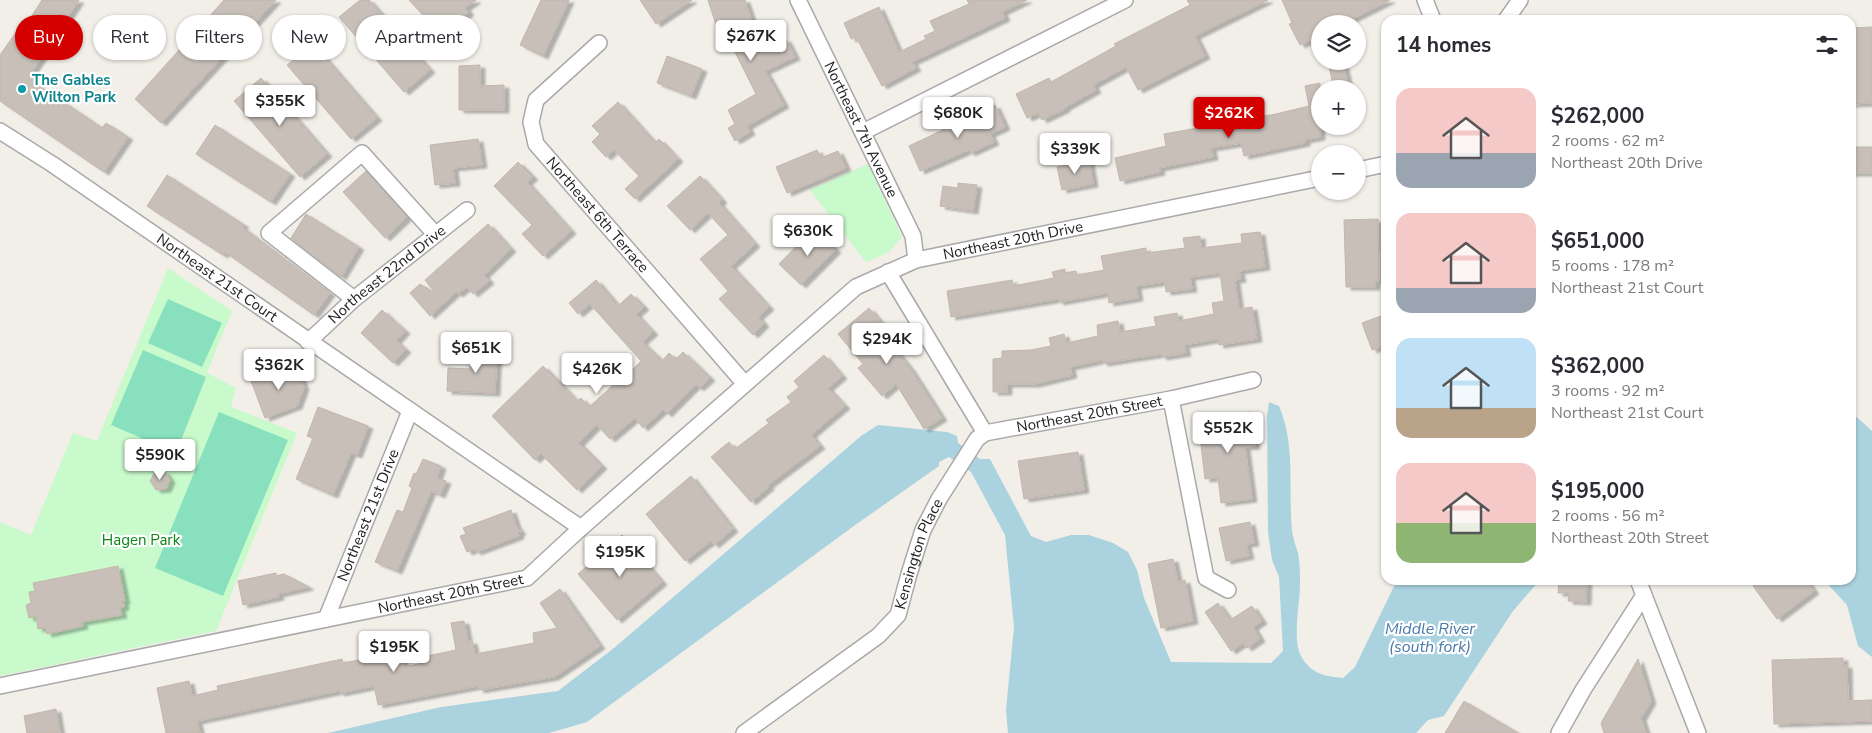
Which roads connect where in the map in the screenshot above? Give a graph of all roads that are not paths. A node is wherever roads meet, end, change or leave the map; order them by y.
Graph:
1 (798, 0) edge
2 (1125, 0) edge
3 (1426, 0) edge
4 (1520, 0) edge
5 (1431, 15) edge
6 (1510, 15) edge
7 (599, 43) dead end
8 (0, 131) edge
9 (863, 132) junction
10 (1381, 165) edge
11 (1366, 168) edge
12 (1311, 180) edge
13 (467, 210) dead end
14 (434, 234) junction
15 (916, 260) junction
16 (888, 272) junction
17 (354, 299) junction
18 (308, 342) junction
19 (1253, 380) dead end
20 (745, 384) junction
21 (1171, 399) junction
22 (410, 411) junction
23 (984, 433) junction
24 (581, 528) junction
25 (1640, 585) edge
26 (1228, 590) dead end
27 (1644, 595) junction
28 (326, 619) junction
29 (0, 686) edge
30 (744, 733) edge
31 (1559, 733) edge
32 (1698, 733) edge

1 - 9 street, Northeast 7th Avenue
2 - 9 street
3 - 5 street
4 - 6 street
7 - 20 street, Northeast 6th Terrace
8 - 18 street, Northeast 21st Court
9 - 15 street, Northeast 7th Avenue
10 - 11 street
12 - 15 street, Northeast 20th Drive
13 - 14 street, Northeast 22nd Drive
14 - 17 street, Northeast 22nd Drive
14 - 17 street
15 - 16 street, Northeast 20th Drive
16 - 20 street, Northeast 20th Drive
16 - 23 street
17 - 18 street, Northeast 22nd Drive
18 - 22 street, Northeast 21st Court
19 - 21 street, Northeast 20th Street
20 - 24 street, Northeast 20th Street
21 - 23 street, Northeast 20th Street
21 - 26 street
22 - 24 street, Northeast 21st Court
22 - 28 street, Northeast 21st Drive
23 - 30 street, Kensington Place
24 - 28 street, Northeast 20th Street
25 - 27 street
27 - 31 street
27 - 32 street
28 - 29 street, Northeast 20th Street

